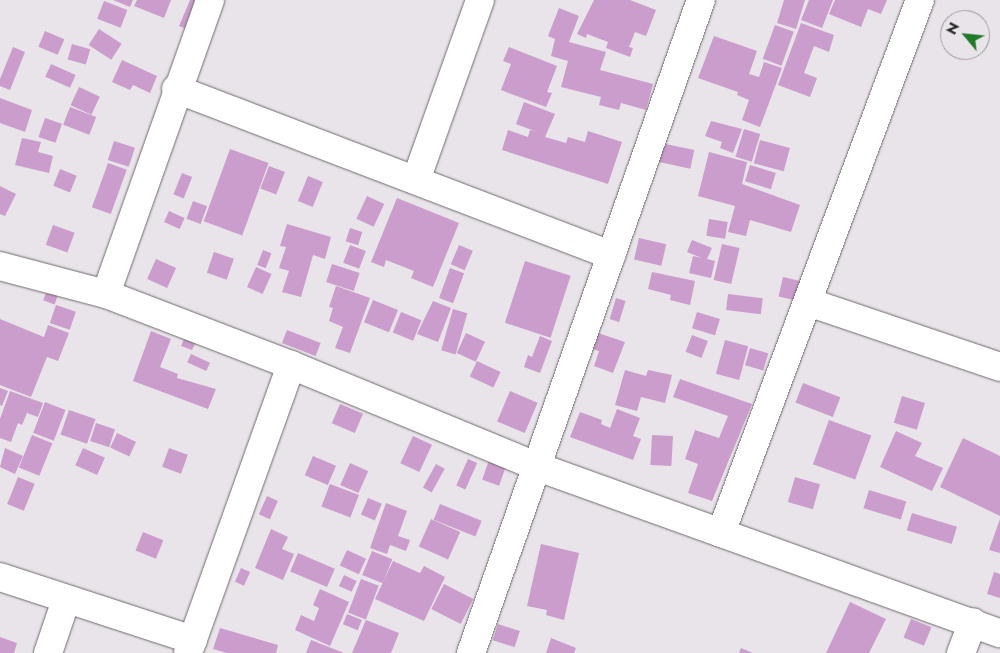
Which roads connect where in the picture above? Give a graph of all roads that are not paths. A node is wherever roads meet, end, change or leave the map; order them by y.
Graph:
1 (210, 0) edge
2 (480, 0) edge
3 (701, 0) edge
4 (920, 0) edge
5 (176, 89) junction
6 (416, 180) junction
7 (611, 255) junction
8 (0, 266) edge
9 (106, 294) junction
10 (808, 302) junction
11 (291, 365) junction
12 (1000, 367) edge
13 (538, 467) junction
14 (721, 533) junction
15 (0, 577) edge
16 (66, 600) junction
17 (973, 622) junction
18 (1000, 633) edge
19 (190, 647) edge
20 (48, 653) edge
21 (471, 653) edge
22 (961, 653) edge

1 - 5 street
2 - 6 street
3 - 7 street
4 - 10 street
5 - 6 street
5 - 9 street
6 - 7 street
7 - 13 street
8 - 9 street
9 - 11 street
10 - 12 street
10 - 14 street
11 - 13 street
11 - 19 street
13 - 14 street
13 - 21 street
14 - 17 street
15 - 16 street
16 - 19 street
16 - 20 street
17 - 18 street
17 - 22 street

